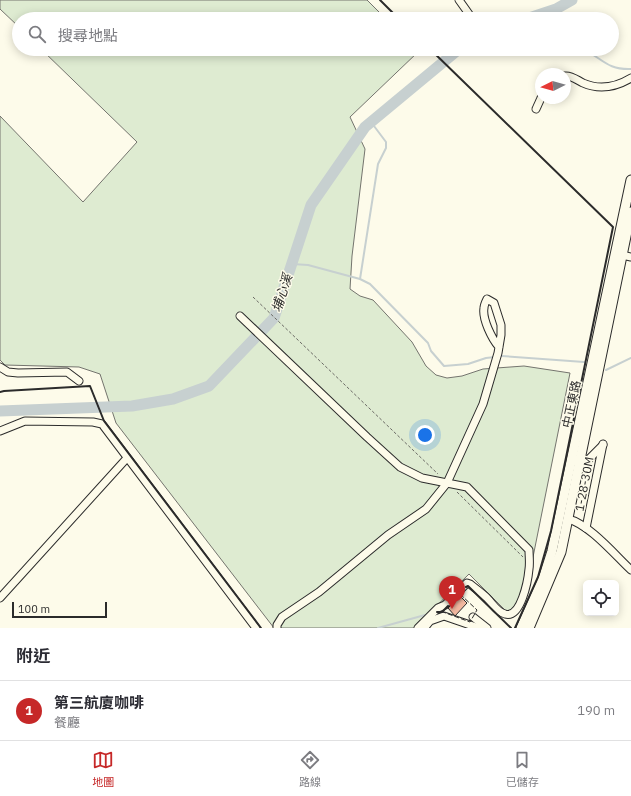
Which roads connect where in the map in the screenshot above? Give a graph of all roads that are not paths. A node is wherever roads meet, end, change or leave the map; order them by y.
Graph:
1 (458, 0) edge
2 (467, 12) edge
3 (571, 77) edge
4 (631, 78) edge
5 (538, 104) edge
6 (536, 109) dead end
7 (631, 180) edge
8 (631, 212) edge
9 (623, 255) edge
10 (241, 317) dead end
11 (499, 347) junction
12 (0, 366) edge
13 (79, 381) dead end
14 (0, 431) edge
15 (127, 458) junction
16 (576, 459) junction
17 (447, 483) junction
18 (572, 520) junction
19 (586, 528) junction
20 (631, 570) edge
21 (0, 598) edge
22 (473, 617) dead end
23 (256, 628) edge
24 (278, 628) edge
25 (418, 628) edge
26 (424, 628) edge
27 (479, 628) edge
28 (487, 628) edge
29 (521, 628) edge
30 (529, 628) edge

1 - 2 street
3 - 4 street
5 - 6 street
7 - 9 main road, 中正東路
8 - 9 main road, 中正東路
9 - 16 main road, 中正東路
10 - 17 street
11 - 11 street
11 - 17 street
12 - 13 street
14 - 15 street
15 - 21 street
15 - 23 street
16 - 18 main road, 中正東路
16 - 19 street, 1-28-30M
16 - 29 main road, 中正東路
17 - 24 street
17 - 25 street
18 - 19 street
18 - 30 main road, 中正東路
19 - 20 street
22 - 28 street
26 - 27 street

